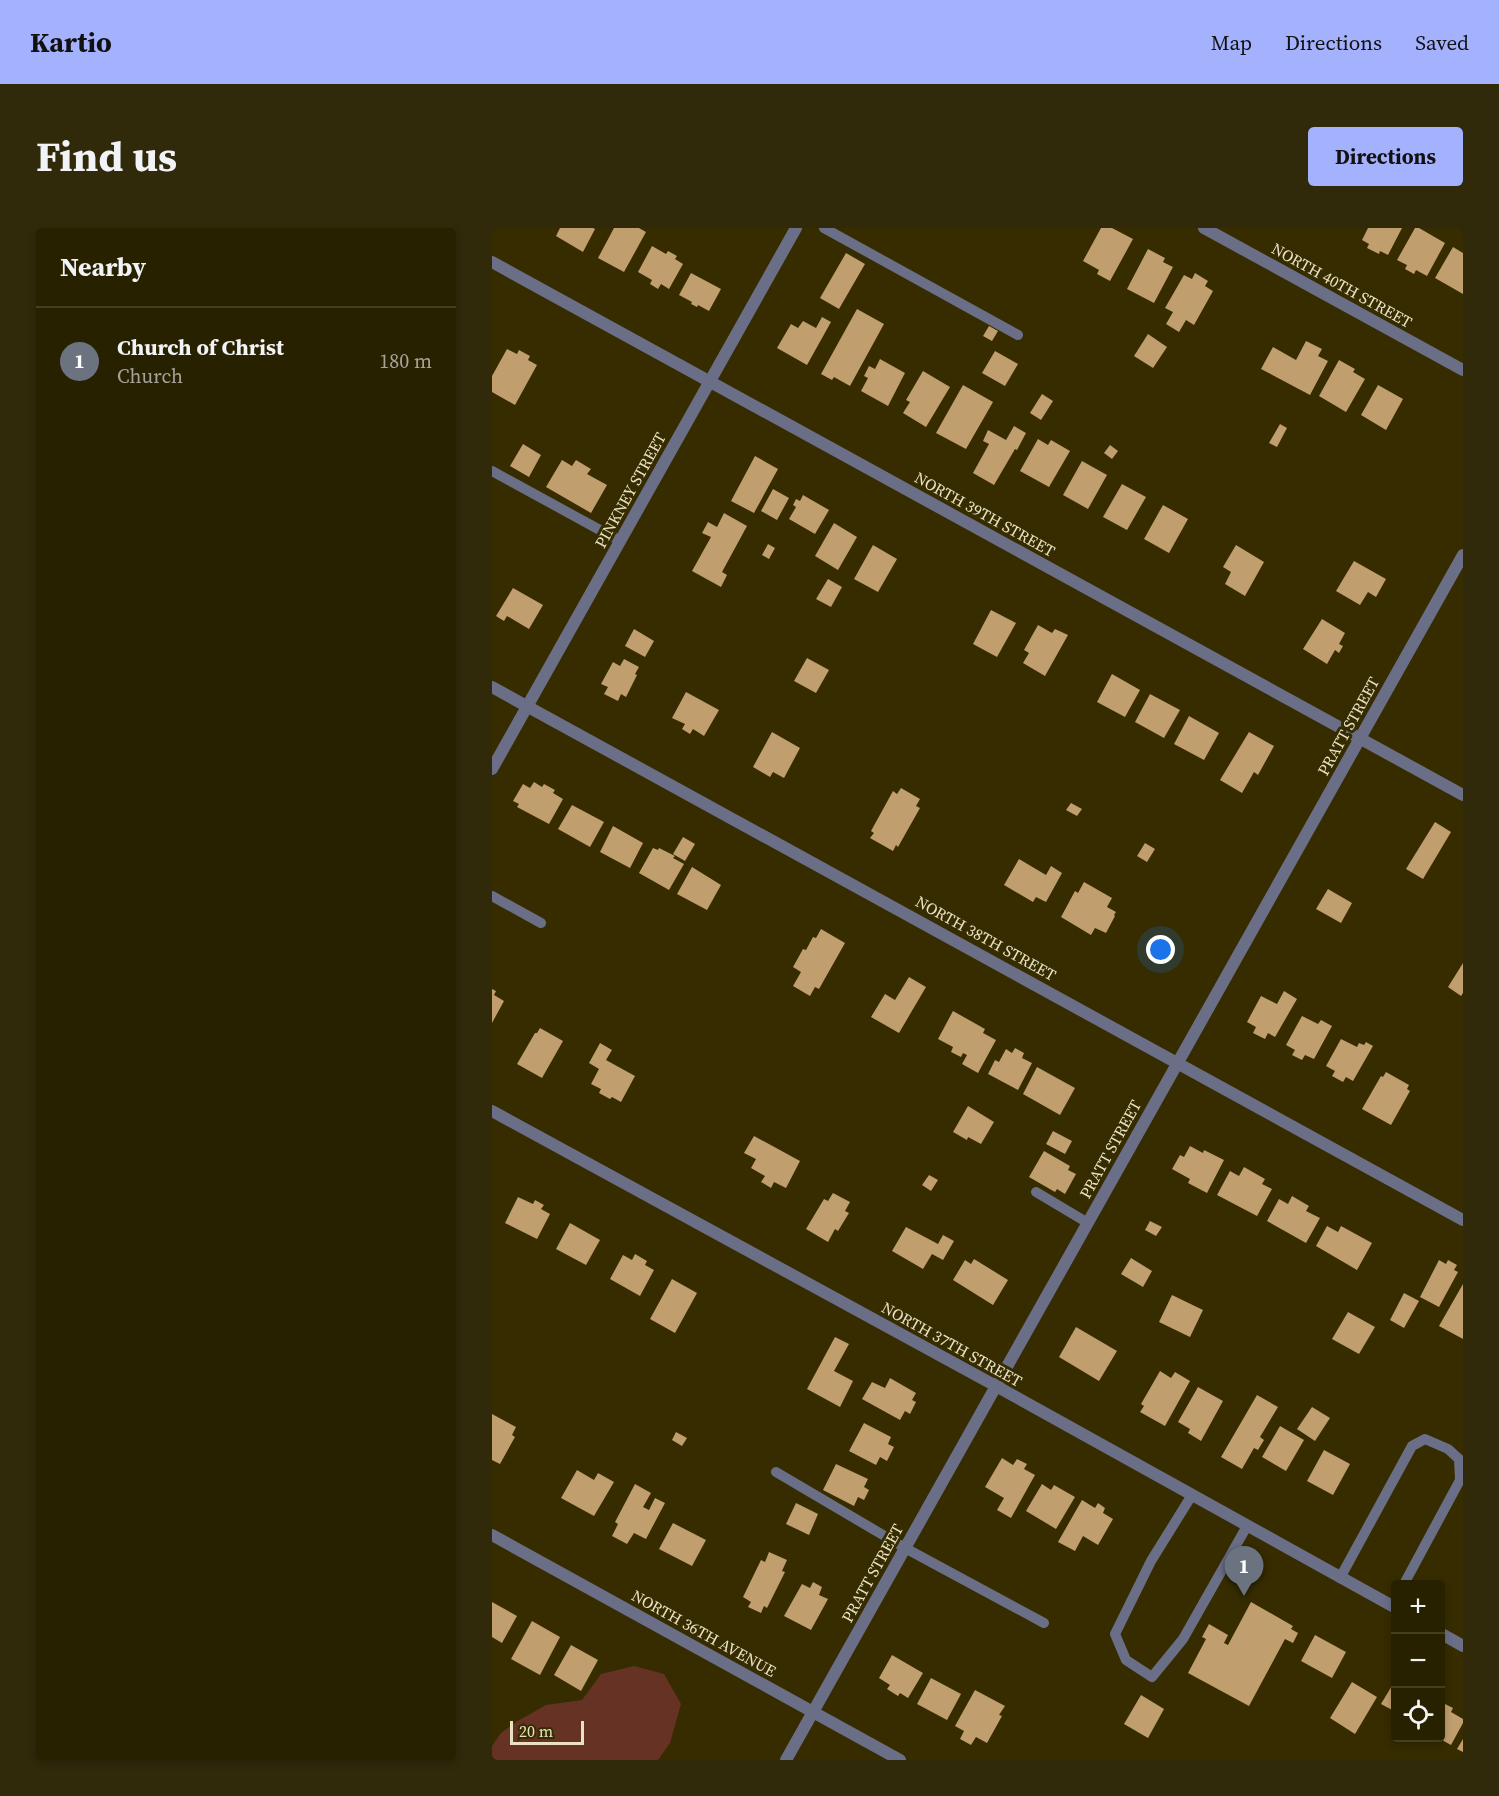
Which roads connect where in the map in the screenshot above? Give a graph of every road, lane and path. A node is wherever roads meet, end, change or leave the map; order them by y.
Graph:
1 (796, 228) edge
2 (824, 228) edge
3 (1204, 228) edge
4 (492, 262) edge
5 (1018, 335) dead end
6 (1463, 370) edge
7 (710, 381) junction
8 (492, 471) edge
9 (620, 541) junction
10 (1463, 555) edge
11 (492, 687) edge
12 (527, 706) junction
13 (1360, 739) junction
14 (492, 769) edge
15 (1463, 795) edge
16 (492, 896) edge
17 (541, 923) dead end
18 (1178, 1062) junction
19 (492, 1111) edge
20 (1036, 1192) dead end
21 (1463, 1220) edge
22 (1088, 1223) junction
23 (996, 1386) junction
24 (776, 1472) dead end
25 (1192, 1495) junction
26 (1247, 1526) junction
27 (492, 1535) edge
28 (905, 1548) junction
29 (1340, 1578) junction
30 (1406, 1580) edge
31 (1391, 1604) edge
32 (1044, 1623) dead end
33 (1442, 1634) edge
34 (1463, 1646) edge
35 (813, 1712) junction
36 (786, 1760) edge
37 (900, 1760) edge

1 - 7 street, PINKNEY STREET
2 - 5 lane
3 - 6 street, NORTH 40TH STREET
4 - 7 street, NORTH 39TH STREET
7 - 9 street, PINKNEY STREET
7 - 13 street, NORTH 39TH STREET
8 - 9 lane
9 - 12 street, PINKNEY STREET
10 - 13 street, PRATT STREET
11 - 12 street, NORTH 38TH STREET
12 - 14 street, PINKNEY STREET
12 - 18 street, NORTH 38TH STREET
13 - 15 street, NORTH 39TH STREET
13 - 18 street, PRATT STREET
16 - 17 lane
18 - 21 street, NORTH 38TH STREET
18 - 22 street, PRATT STREET
19 - 23 street, NORTH 37TH STREET
20 - 22 lane
22 - 23 street, PRATT STREET
23 - 25 street, NORTH 37TH STREET
23 - 28 street, PRATT STREET
24 - 28 lane
25 - 26 street, NORTH 37TH STREET
25 - 26 lane
26 - 29 street, NORTH 37TH STREET
27 - 35 street, NORTH 36TH AVENUE
28 - 32 lane
28 - 35 street, PRATT STREET
29 - 30 lane
29 - 31 street, NORTH 37TH STREET
33 - 34 street
35 - 36 street, PRATT STREET
35 - 37 street, NORTH 36TH AVENUE

